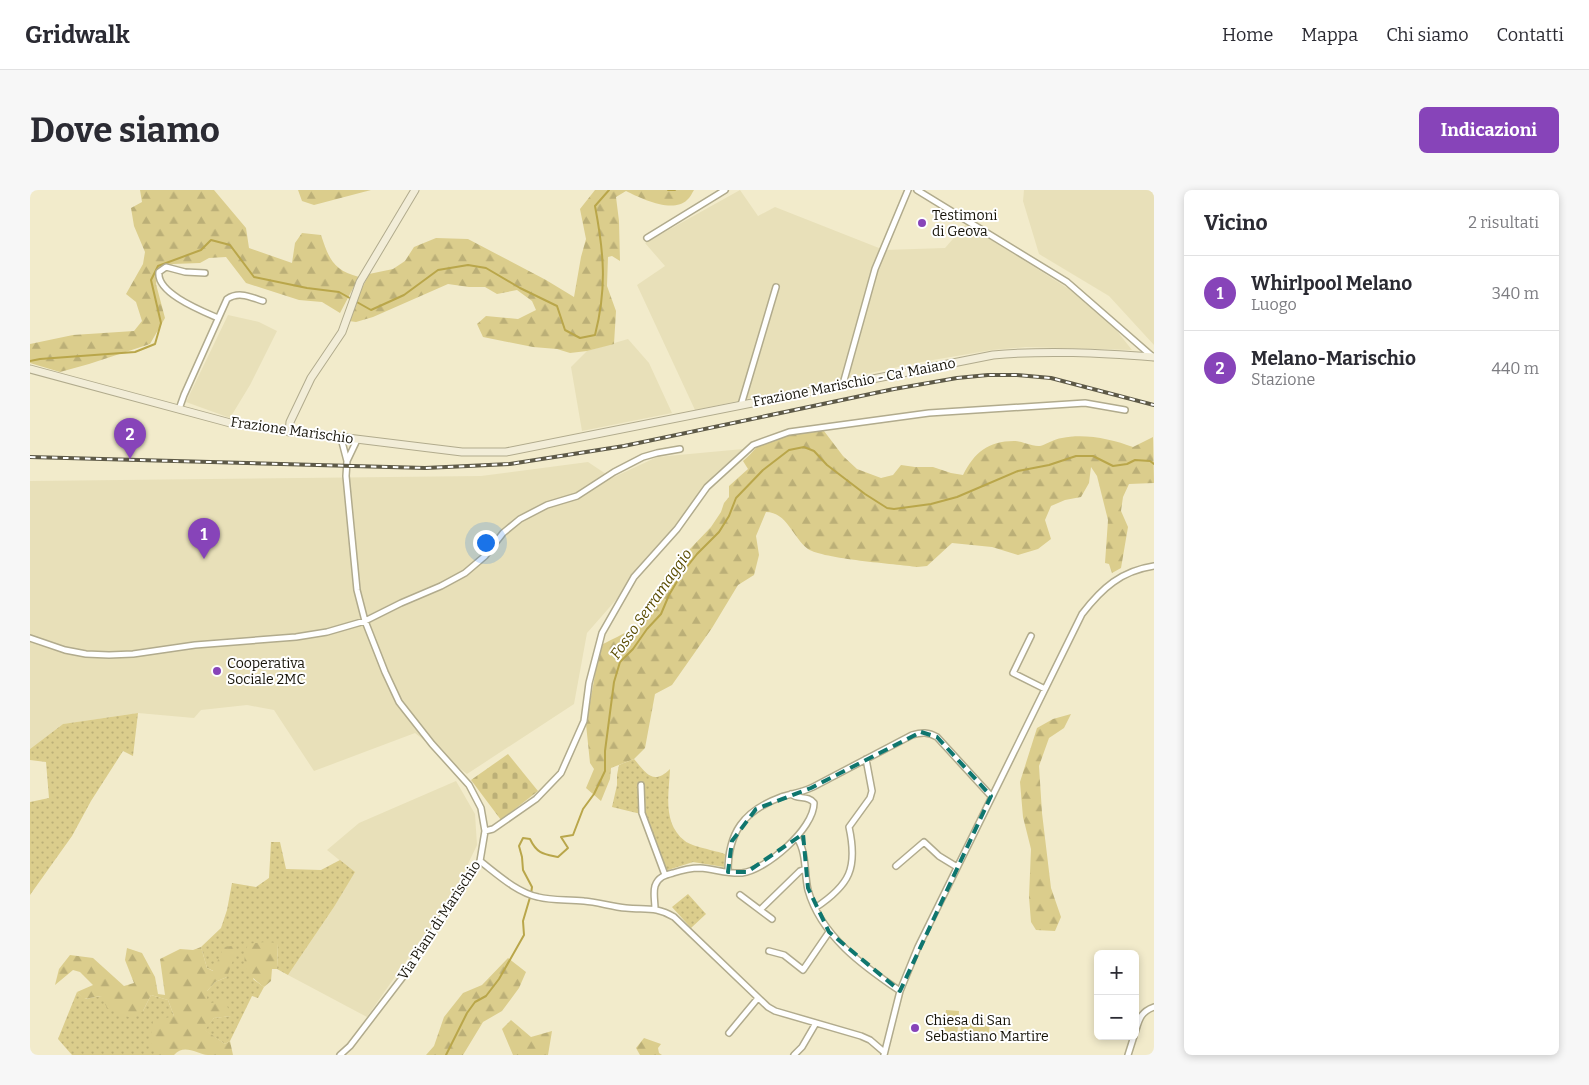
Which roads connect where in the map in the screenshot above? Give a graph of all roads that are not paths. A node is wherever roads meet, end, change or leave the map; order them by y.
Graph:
1 (415, 190) edge
2 (725, 190) edge
3 (908, 190) edge
4 (917, 190) edge
5 (647, 238) dead end
6 (205, 273) dead end
7 (776, 287) dead end
8 (263, 300) dead end
9 (218, 318) junction
10 (1153, 357) edge
11 (30, 369) edge
12 (842, 384) junction
13 (741, 405) junction
14 (180, 409) junction
15 (1125, 410) dead end
16 (289, 432) junction
17 (341, 438) junction
18 (356, 440) junction
19 (559, 441) joint
20 (680, 449) dead end
21 (348, 461) junction
22 (1154, 566) edge
23 (365, 621) junction
24 (1031, 636) dead end
25 (30, 638) edge
26 (1045, 689) junction
27 (866, 759) junction
28 (641, 785) dead end
29 (791, 794) junction
30 (991, 796) junction
31 (485, 831) junction
32 (797, 838) junction
33 (480, 861) junction
34 (896, 866) dead end
35 (957, 866) junction
36 (805, 869) junction
37 (728, 872) junction
38 (665, 875) junction
39 (740, 895) dead end
40 (815, 908) junction
41 (656, 909) junction
42 (760, 910) junction
43 (772, 919) dead end
44 (829, 932) junction
45 (769, 952) dead end
46 (900, 991) junction
47 (758, 998) junction
48 (1154, 1007) edge
49 (1139, 1021) edge
50 (816, 1023) junction
51 (729, 1033) dead end
52 (1133, 1040) edge
53 (884, 1054) edge
54 (340, 1055) edge
55 (794, 1055) edge
56 (1128, 1055) edge

1 - 16 main road
2 - 5 street
3 - 12 street
4 - 10 street
6 - 9 street
7 - 13 street
8 - 9 street
9 - 14 street
10 - 12 main road, Frazione Marischio - Ca' Maiano
11 - 14 main road, Frazione Marischio
12 - 13 main road, Frazione Marischio - Ca' Maiano
13 - 19 main road, Frazione Marischio - Ca' Maiano
14 - 16 main road, Frazione Marischio
15 - 31 street
16 - 17 main road, Frazione Marischio
17 - 18 main road, Frazione Marischio
17 - 21 street
18 - 19 main road, Frazione Marischio
18 - 21 street
20 - 23 street
21 - 23 street, Via Piani di Marischio
22 - 26 street
23 - 25 street
23 - 31 street, Via Piani di Marischio
24 - 26 street
26 - 30 street
27 - 29 street
27 - 30 street
27 - 40 street
28 - 38 street
29 - 32 street
29 - 37 street
30 - 35 street
31 - 33 street, Via Piani di Marischio
32 - 36 street
32 - 37 street
33 - 41 street
33 - 54 street, Via Piani di Marischio
34 - 35 street
35 - 46 street
36 - 40 street
36 - 42 street
37 - 38 street
38 - 41 street
39 - 42 street
40 - 44 street
41 - 47 street
42 - 43 street
44 - 45 street
44 - 46 street
46 - 53 street
47 - 50 street
47 - 51 street
48 - 49 street
50 - 53 street
50 - 55 street
52 - 56 street

